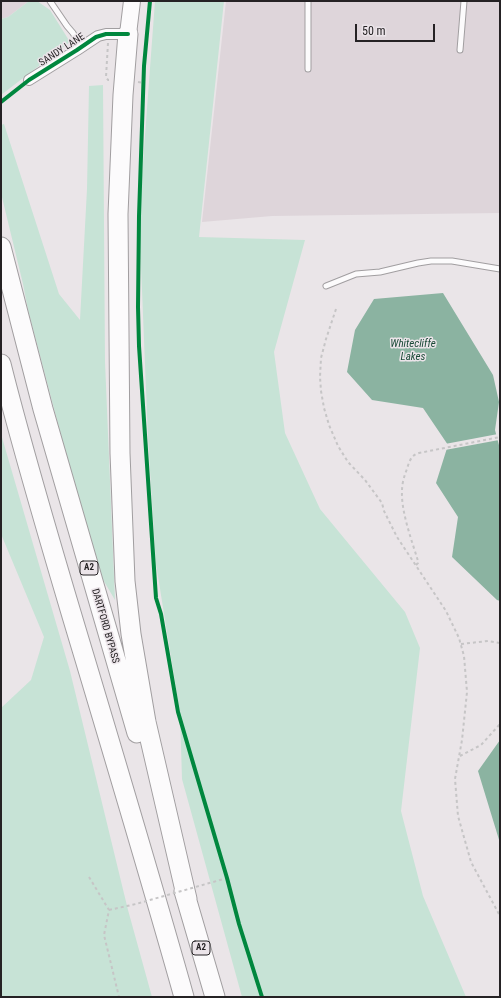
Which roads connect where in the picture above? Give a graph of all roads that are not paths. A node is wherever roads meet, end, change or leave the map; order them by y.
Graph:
1 (50, 1) edge
2 (132, 1) edge
3 (308, 1) edge
4 (464, 1) edge
5 (128, 34) junction
6 (81, 48) junction
7 (460, 50) dead end
8 (308, 69) dead end
9 (29, 80) dead end
10 (1, 247) edge
11 (500, 269) edge
12 (326, 286) dead end
13 (1, 364) edge
14 (185, 893) junction
15 (184, 997) edge
16 (215, 997) edge

1 - 6 lane
2 - 5 main road
3 - 8 lane
4 - 7 lane
5 - 6 street, SANDY LANE
5 - 14 highway, A2
6 - 9 street, SANDY LANE
10 - 14 highway, DARTFORD BYPASS / A2
11 - 12 lane
13 - 15 highway
14 - 16 highway, A2

